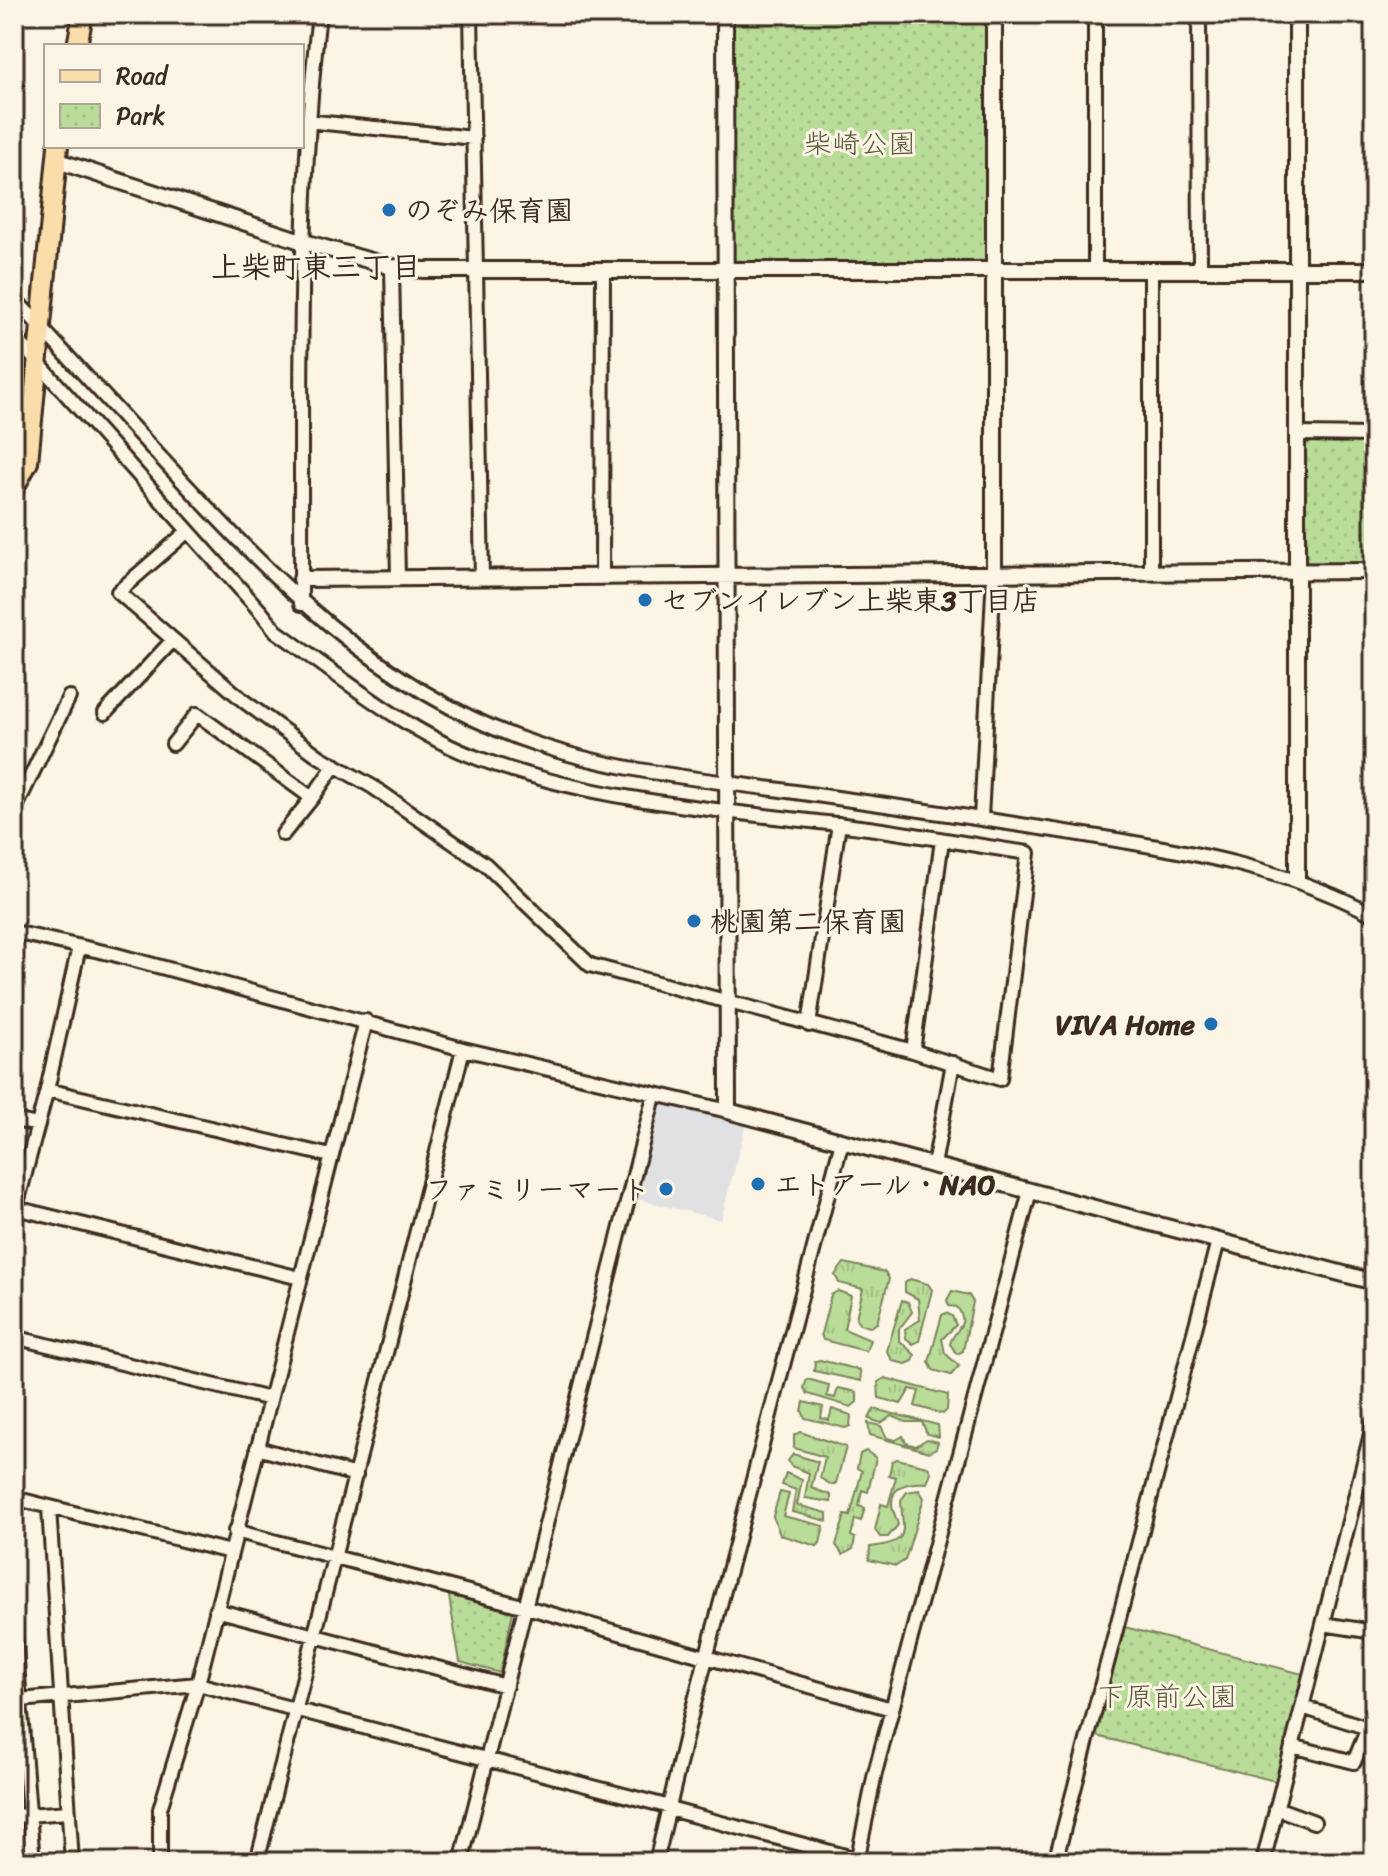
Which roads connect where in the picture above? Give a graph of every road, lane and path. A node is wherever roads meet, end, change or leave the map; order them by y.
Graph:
1 (83, 14) edge
2 (319, 14) edge
3 (471, 14) edge
4 (725, 14) edge
5 (994, 14) edge
6 (1095, 14) edge
7 (1199, 14) edge
8 (1297, 14) edge
9 (77, 44) edge
10 (306, 121) junction
11 (474, 138) junction
12 (56, 153) edge
13 (301, 241) junction
14 (392, 267) junction
15 (1151, 270) junction
16 (1200, 270) junction
17 (1299, 270) junction
18 (1374, 270) edge
19 (995, 271) junction
20 (1095, 271) junction
21 (603, 272) junction
22 (727, 272) junction
23 (478, 273) junction
24 (14, 298) edge
25 (41, 328) junction
26 (14, 336) edge
27 (39, 363) junction
28 (1298, 434) junction
29 (1374, 435) edge
30 (21, 457) edge
31 (14, 488) edge
32 (188, 531) junction
33 (1374, 571) edge
34 (1298, 572) junction
35 (1151, 573) junction
36 (994, 574) junction
37 (725, 576) junction
38 (602, 577) junction
39 (398, 578) junction
40 (482, 578) junction
41 (301, 579) junction
42 (301, 604) junction
43 (173, 640) junction
44 (69, 697) dead end
45 (105, 713) dead end
46 (173, 744) dead end
47 (335, 765) junction
48 (727, 783) junction
49 (312, 798) junction
50 (14, 811) edge
51 (727, 813) junction
52 (981, 818) junction
53 (839, 824) junction
54 (283, 834) dead end
55 (942, 840) junction
56 (1297, 879) junction
57 (1374, 915) edge
58 (14, 932) edge
59 (79, 947) junction
60 (727, 1000) junction
61 (366, 1021) junction
62 (809, 1025) junction
63 (463, 1049) junction
64 (913, 1051) junction
65 (953, 1063) junction
66 (47, 1090) junction
67 (654, 1096) junction
68 (728, 1111) junction
69 (14, 1120) edge
70 (38, 1125) junction
71 (842, 1141) junction
72 (331, 1156) junction
73 (934, 1165) junction
74 (1030, 1191) junction
75 (15, 1211) edge
76 (1218, 1241) junction
77 (300, 1278) junction
78 (1374, 1282) edge
79 (14, 1337) edge
80 (270, 1399) junction
81 (1374, 1422) edge
82 (257, 1448) junction
83 (356, 1475) junction
84 (14, 1498) edge
85 (49, 1508) junction
86 (235, 1531) junction
87 (230, 1552) junction
88 (336, 1556) junction
89 (526, 1607) junction
90 (216, 1610) junction
91 (1323, 1624) junction
92 (14, 1626) edge
93 (1374, 1632) edge
94 (314, 1634) junction
95 (706, 1656) junction
96 (198, 1684) junction
97 (506, 1686) junction
98 (61, 1695) junction
99 (20, 1700) junction
100 (1302, 1707) junction
101 (294, 1708) junction
102 (892, 1709) junction
103 (1292, 1746) junction
104 (487, 1758) junction
105 (670, 1808) junction
106 (1276, 1808) junction
107 (68, 1812) junction
108 (30, 1815) junction
109 (14, 1816) edge
110 (1314, 1822) dead end
111 (861, 1861) edge
112 (33, 1862) edge
113 (72, 1862) edge
114 (160, 1862) edge
115 (257, 1862) edge
116 (461, 1862) edge
117 (656, 1862) edge
118 (1055, 1862) edge
119 (1263, 1862) edge

1 - 9 main road
2 - 10 street
3 - 11 street
4 - 22 street
5 - 19 street
6 - 20 street
7 - 16 street
8 - 17 street
10 - 11 street
10 - 13 street
11 - 23 street
12 - 13 street
12 - 25 main road
13 - 14 street
13 - 41 street
14 - 23 street
14 - 39 street
15 - 16 street
15 - 20 street
15 - 35 street
16 - 17 street
17 - 18 street
17 - 28 street
19 - 20 street
19 - 22 street
19 - 36 street
21 - 22 street
21 - 23 street
21 - 38 street
22 - 37 street
23 - 40 street
24 - 25 street
25 - 27 main road
25 - 42 street
26 - 27 street
27 - 30 main road
27 - 32 street
28 - 29 street
28 - 34 street
30 - 31 main road
32 - 43 street
32 - 51 street
33 - 34 street
34 - 35 street
34 - 56 street
35 - 36 street
36 - 37 street
36 - 52 street
37 - 38 street
37 - 48 street
38 - 40 street
39 - 40 street
39 - 41 street
41 - 42 street
42 - 48 street
43 - 45 street
43 - 47 street
44 - 50 street
46 - 49 street
47 - 49 street
47 - 60 street
48 - 51 street
48 - 52 street
49 - 54 street
51 - 53 street
51 - 60 street
52 - 56 street
53 - 55 street
53 - 62 street
55 - 64 street
55 - 65 street
56 - 57 street
58 - 59 street
59 - 61 street
59 - 66 street
60 - 62 street
60 - 68 street
61 - 63 street
61 - 72 street
62 - 64 street
63 - 67 street
63 - 83 street
64 - 65 street
65 - 73 street
66 - 70 street
66 - 72 street
67 - 68 street
67 - 89 street
68 - 71 street
69 - 70 street
70 - 75 street
71 - 73 street
71 - 95 street
72 - 77 street
73 - 74 street
74 - 76 street
74 - 102 street
75 - 77 street
76 - 78 street
76 - 118 street
77 - 80 street
79 - 80 street
80 - 82 street
81 - 91 street
82 - 83 street
82 - 86 street
83 - 88 street
84 - 85 street
85 - 87 street
85 - 98 street
86 - 87 street
86 - 88 street
87 - 90 street
88 - 89 street
88 - 94 street
89 - 95 street
89 - 97 street
90 - 94 street
90 - 96 street
91 - 93 street
91 - 100 street
92 - 99 street
94 - 97 street
94 - 101 street
95 - 102 street
95 - 105 street
96 - 98 street
96 - 101 street
96 - 114 street
97 - 104 street
98 - 99 street
98 - 107 street
99 - 108 street
100 - 103 street
100 - 103 street
101 - 104 street
101 - 115 street
102 - 111 street
103 - 106 street
104 - 105 street
104 - 116 street
105 - 111 street
105 - 117 street
106 - 110 street
106 - 119 street
107 - 108 street
107 - 113 street
108 - 109 street
108 - 112 street

